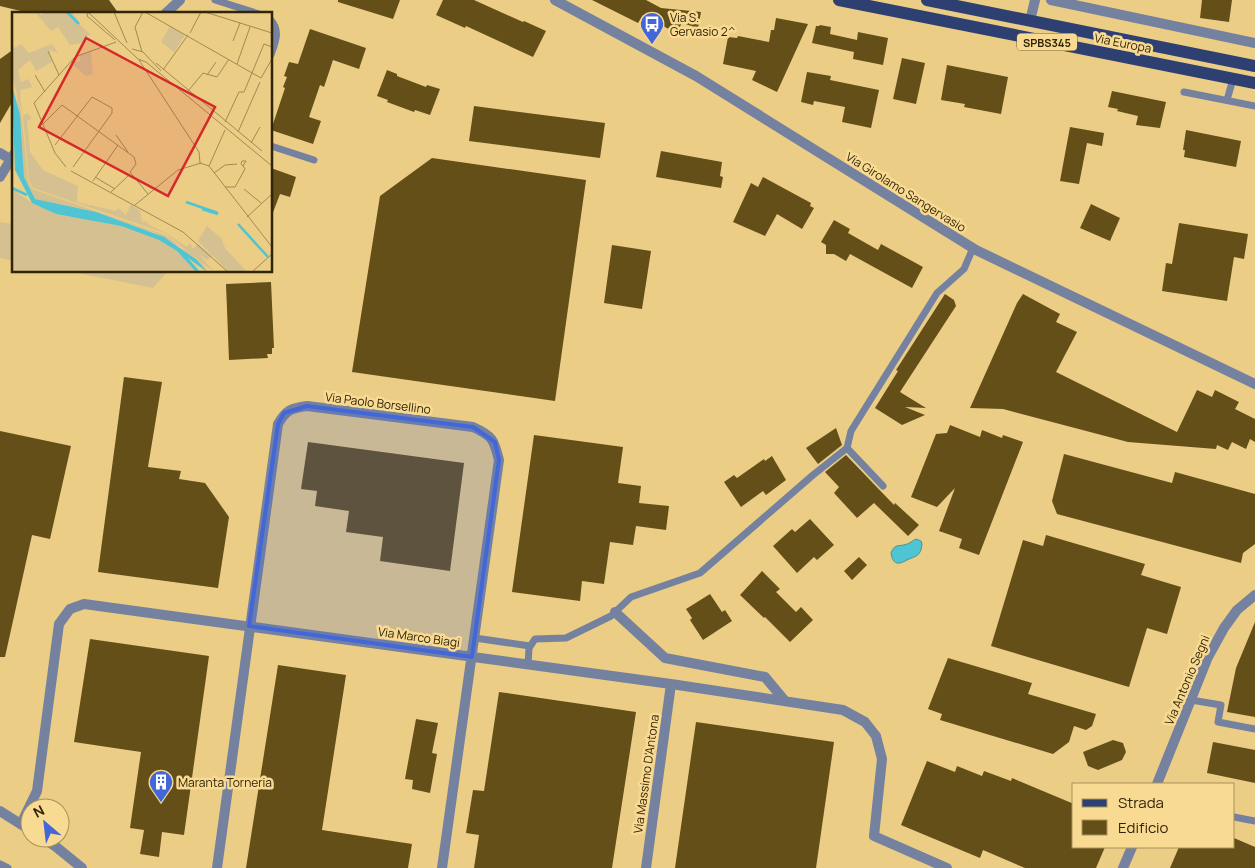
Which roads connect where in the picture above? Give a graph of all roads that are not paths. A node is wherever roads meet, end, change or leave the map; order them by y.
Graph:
1 (180, 0) edge
2 (215, 0) edge
3 (555, 0) edge
4 (839, 0) edge
5 (927, 0) edge
6 (1035, 0) edge
7 (1051, 0) edge
8 (168, 12) edge
9 (253, 12) edge
10 (272, 21) edge
11 (1030, 21) junction
12 (1255, 44) edge
13 (272, 52) edge
14 (1255, 66) edge
15 (1233, 79) junction
16 (1255, 83) edge
17 (1184, 92) dead end
18 (1227, 100) junction
19 (1255, 106) edge
20 (272, 146) edge
21 (0, 153) edge
22 (12, 156) edge
23 (314, 160) dead end
24 (0, 177) edge
25 (973, 248) junction
26 (1255, 384) edge
27 (847, 448) junction
28 (883, 486) dead end
29 (1255, 594) edge
30 (615, 612) junction
31 (249, 626) junction
32 (474, 638) junction
33 (530, 646) junction
34 (472, 657) junction
35 (528, 664) junction
36 (671, 684) junction
37 (1191, 700) junction
38 (785, 701) junction
39 (1255, 729) edge
40 (1157, 783) edge
41 (36, 798) edge
42 (0, 811) edge
43 (1235, 817) edge
44 (1255, 821) edge
45 (20, 823) edge
46 (57, 848) edge
47 (1132, 848) edge
48 (0, 864) edge
49 (8, 868) edge
50 (82, 868) edge
51 (217, 868) edge
52 (442, 868) edge
53 (646, 868) edge
54 (947, 868) edge
55 (1124, 868) edge

1 - 8 street
2 - 9 lane
3 - 25 street, Via Girolamo Sangervasio
4 - 15 main road, Via Europa / SPBS345
5 - 11 main road, Via Europa / SPBS345
6 - 11 street
7 - 12 street
10 - 13 lane
11 - 14 main road, Via Europa / SPBS345
15 - 16 main road, Via Europa / SPBS345
15 - 18 lane
17 - 18 lane
18 - 19 lane
20 - 23 lane
21 - 22 street
22 - 24 street
25 - 26 street, Via Girolamo Sangervasio
25 - 27 lane
27 - 28 lane
27 - 30 lane
29 - 37 street, Via Antonio Segni
30 - 33 lane
30 - 38 street
31 - 32 street, Via Paolo Borsellino
31 - 34 street, Via Marco Biagi
31 - 41 street, Via Marco Biagi
31 - 51 street, Via Paolo Borsellino
32 - 33 lane
32 - 34 street, Via Paolo Borsellino
33 - 35 lane
34 - 35 street, Via Marco Biagi
34 - 52 street, Via Paolo Borsellino
35 - 36 street, Via Marco Biagi
36 - 38 street, Via Marco Biagi
36 - 53 street, Via Massimo D'Antona
37 - 39 lane
37 - 40 street, Via Antonio Segni
38 - 54 street, Via Marco Biagi
42 - 45 street
43 - 44 lane
46 - 50 street
47 - 55 street
48 - 49 lane

